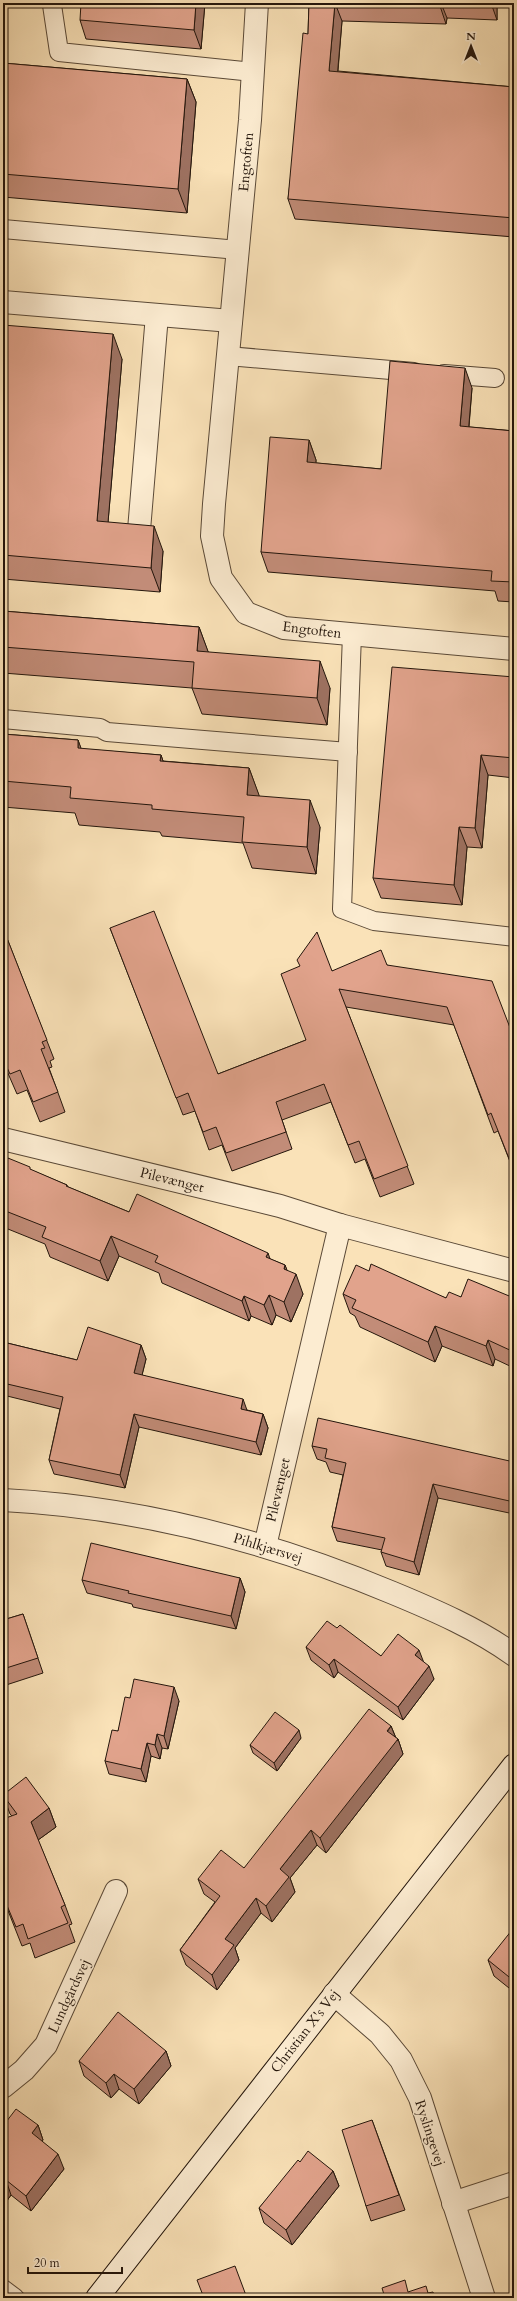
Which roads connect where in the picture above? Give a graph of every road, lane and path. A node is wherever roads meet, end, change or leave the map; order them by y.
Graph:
1 (257, 3) edge
2 (52, 5) dead end
3 (253, 72) junction
4 (3, 229) edge
5 (238, 250) junction
6 (3, 302) edge
7 (157, 315) junction
8 (231, 321) junction
9 (228, 356) junction
10 (495, 378) dead end
11 (139, 530) edge
12 (352, 634) junction
13 (514, 649) edge
14 (3, 720) edge
15 (348, 752) junction
16 (514, 937) edge
17 (3, 1139) edge
18 (340, 1225) junction
19 (514, 1271) edge
20 (3, 1500) edge
21 (265, 1546) junction
22 (514, 1655) edge
23 (514, 1766) edge
24 (116, 1891) dead end
25 (334, 1994) junction
26 (3, 2087) edge
27 (514, 2183) edge
28 (453, 2203) junction
29 (3, 2290) edge
30 (15, 2298) edge
31 (97, 2298) edge
32 (484, 2298) edge

1 - 3 street, Engtoften
2 - 3 lane
3 - 5 street, Engtoften
4 - 5 lane
5 - 8 street, Engtoften
6 - 7 street
7 - 8 street
7 - 11 street
8 - 9 street, Engtoften
9 - 10 lane
9 - 12 street, Engtoften
12 - 13 street, Engtoften
12 - 15 lane
14 - 15 lane
15 - 16 lane
17 - 18 street, Pilevænget
18 - 19 street, Pilevænget
18 - 21 street, Pilevænget
20 - 21 street, Pihlkjærsvej
21 - 22 street, Pihlkjærsvej
23 - 25 street, Christian X's Vej
24 - 26 street, Lundgårdsvej
25 - 28 street, Ryslingevej
25 - 31 street, Christian X's Vej
27 - 28 street
28 - 32 street, Ryslingevej
29 - 30 lane

